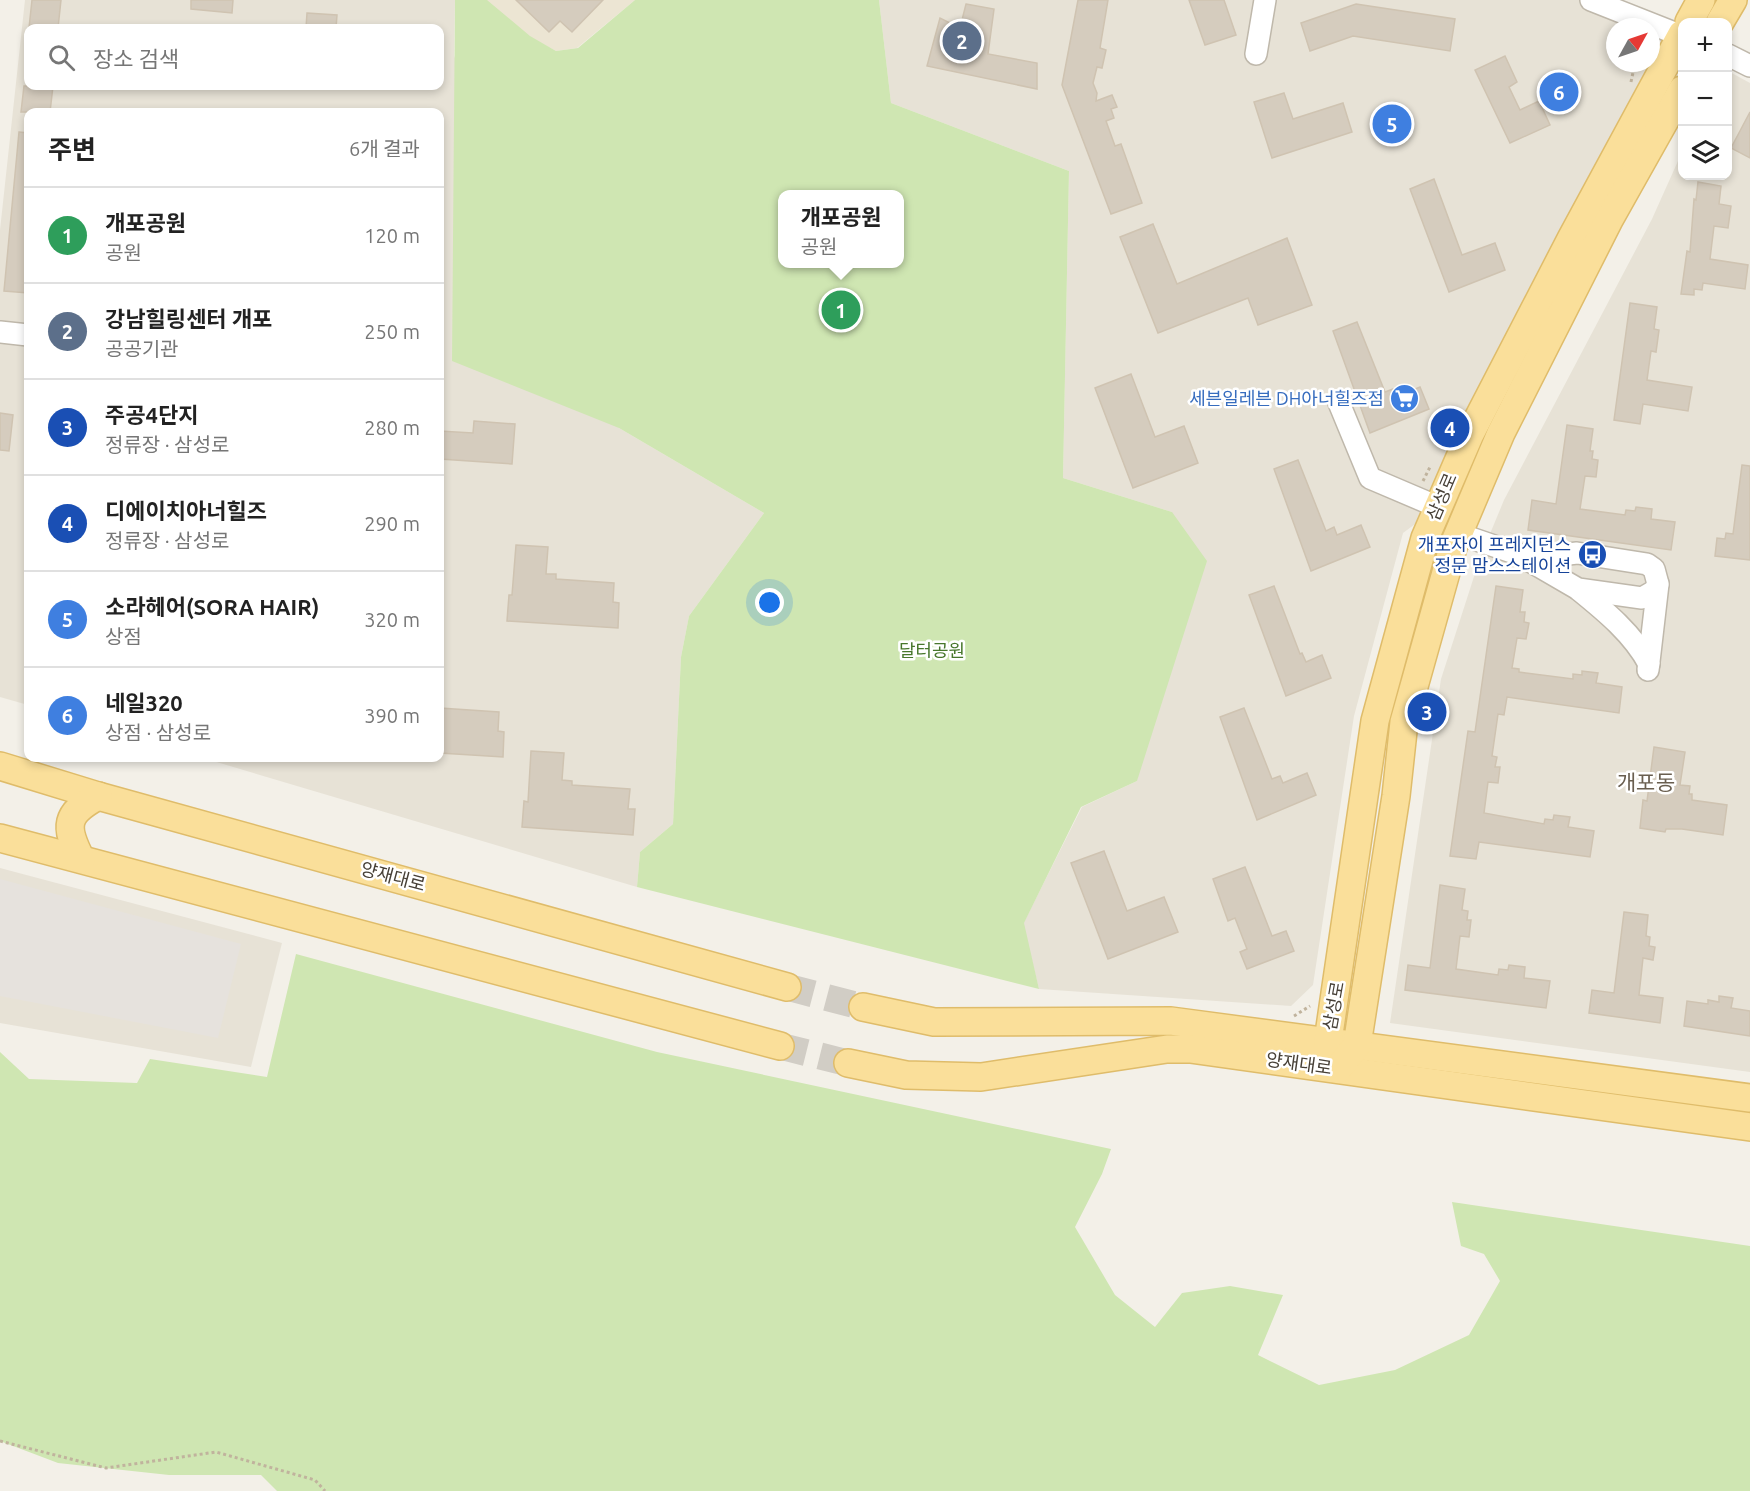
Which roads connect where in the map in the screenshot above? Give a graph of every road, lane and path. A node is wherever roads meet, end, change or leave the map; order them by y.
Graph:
1 (1265, 0) edge
2 (1591, 0) edge
3 (1701, 0) edge
4 (1733, 0) edge
5 (1691, 18) edge
6 (1722, 18) edge
7 (1678, 33) edge
8 (1678, 42) edge
9 (1256, 54) dead end
10 (1732, 57) edge
11 (1750, 66) edge
12 (1678, 99) edge
13 (0, 332) edge
14 (24, 335) edge
15 (1339, 403) dead end
16 (1438, 507) junction
17 (1459, 534) junction
18 (1521, 556) junction
19 (1577, 579) junction
20 (1659, 584) junction
21 (0, 766) edge
22 (98, 796) junction
23 (0, 838) edge
24 (81, 859) junction
25 (788, 987) tunnel mouth
26 (863, 1007) tunnel mouth
27 (1328, 1041) junction
28 (1357, 1045) junction
29 (780, 1046) tunnel mouth
30 (848, 1063) tunnel mouth
31 (1338, 1069) junction
32 (1750, 1098) edge
33 (1750, 1128) edge
34 (0, 1441) edge
35 (325, 1491) edge

1 - 9 street
2 - 7 street
3 - 5 main road
4 - 6 main road
8 - 16 main road, 삼성로
10 - 11 street
12 - 17 main road, 삼성로
13 - 14 street
15 - 16 street
16 - 27 main road, 삼성로
17 - 18 street
17 - 28 main road, 삼성로
18 - 19 street
18 - 20 street
19 - 20 street
19 - 20 street
21 - 22 main road, 양재대로
22 - 24 main road
22 - 25 main road, 양재대로
23 - 24 main road
24 - 29 main road
26 - 27 main road, 양재대로
27 - 28 main road, 양재대로
27 - 31 main road, 삼성로
28 - 31 main road, 삼성로
28 - 32 main road, 양재대로
30 - 31 main road, 양재대로
31 - 33 main road, 양재대로
34 - 35 path

